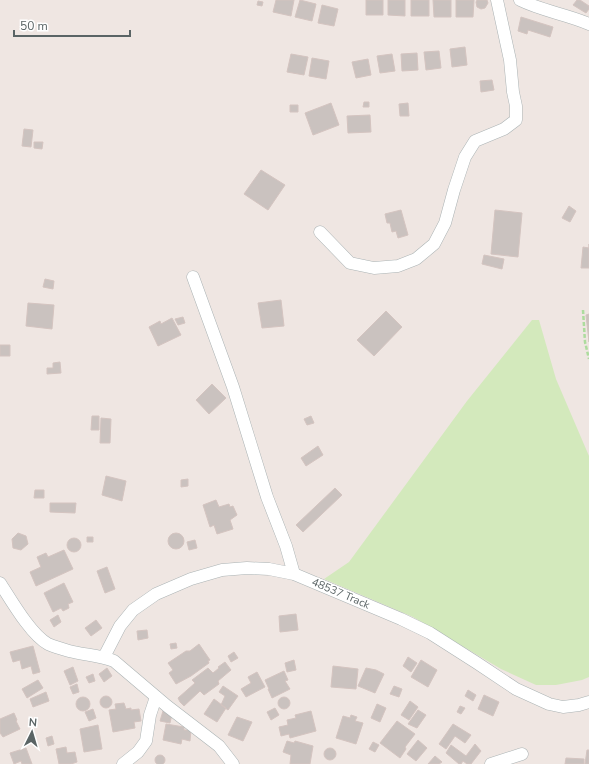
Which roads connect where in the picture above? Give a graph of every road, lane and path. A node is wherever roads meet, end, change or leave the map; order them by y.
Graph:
1 (497, 0) edge
2 (520, 0) edge
3 (589, 24) edge
4 (320, 232) dead end
5 (193, 277) dead end
6 (583, 310) dead end
7 (589, 359) edge
8 (294, 574) junction
9 (0, 583) edge
10 (104, 657) junction
11 (156, 697) junction
12 (589, 702) edge
13 (522, 754) dead end
14 (123, 764) edge
15 (233, 764) edge
16 (491, 764) edge

1 - 4 street
2 - 3 street
5 - 8 street
6 - 7 path
8 - 10 street, 48537 Track
8 - 12 street, 48537 Track
9 - 10 street
10 - 11 street
11 - 14 street
11 - 15 street
13 - 16 street

